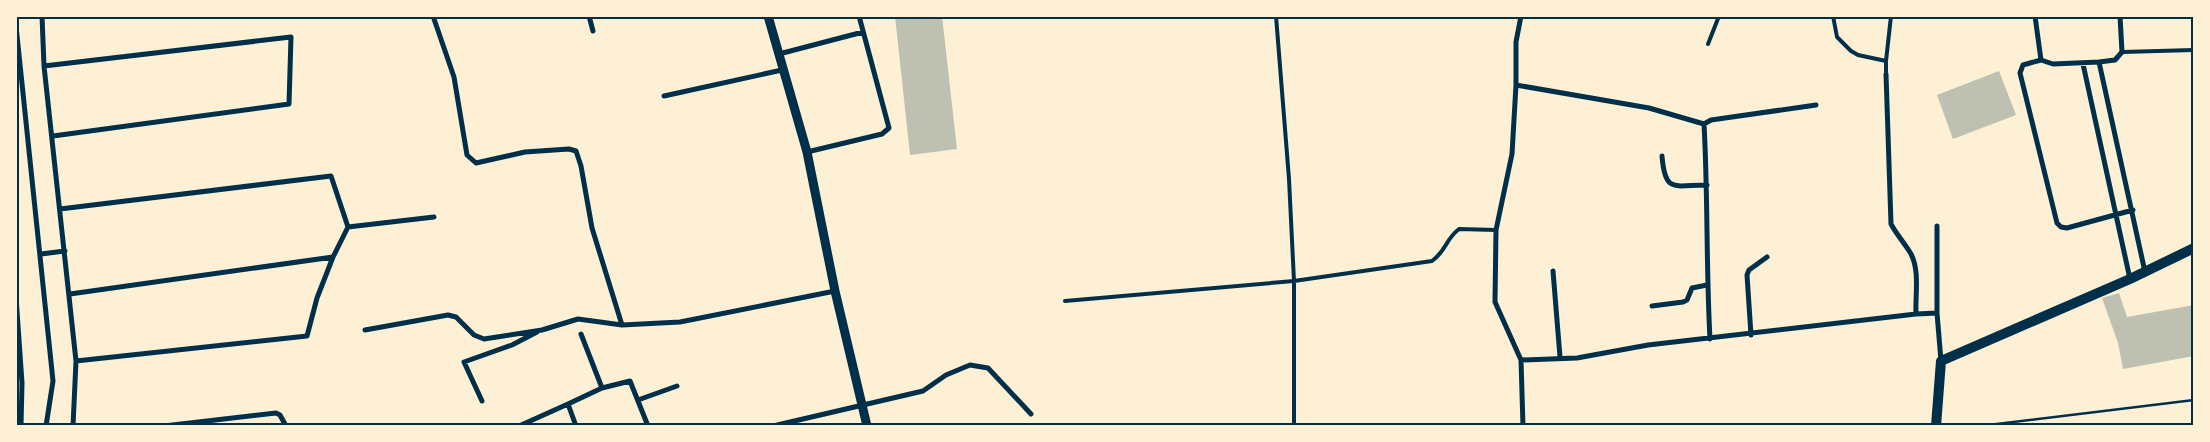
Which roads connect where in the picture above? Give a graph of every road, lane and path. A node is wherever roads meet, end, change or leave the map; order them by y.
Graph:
1 (42, 16) edge
2 (433, 16) edge
3 (589, 16) edge
4 (768, 16) edge
5 (860, 16) edge
6 (1276, 16) edge
7 (1521, 16) edge
8 (1719, 16) edge
9 (1832, 16) edge
10 (1891, 16) edge
11 (2035, 16) edge
12 (2120, 16) edge
13 (16, 26) edge
14 (593, 32) dead end
15 (863, 32) junction
16 (1708, 44) dead end
17 (2194, 50) edge
18 (2122, 52) junction
19 (779, 54) junction
20 (2041, 60) junction
21 (1886, 61) junction
22 (2099, 62) junction
23 (2083, 64) junction
24 (44, 66) junction
25 (782, 70) junction
26 (1886, 74) joint
27 (1516, 85) junction
28 (664, 96) dead end
29 (1816, 105) dead end
30 (1704, 124) junction
31 (53, 136) junction
32 (807, 152) junction
33 (1662, 156) dead end
34 (1707, 185) junction
35 (60, 209) junction
36 (2133, 210) junction
37 (2118, 213) junction
38 (434, 217) dead end
39 (1937, 226) dead end
40 (348, 227) junction
41 (1496, 230) junction
42 (2194, 248) edge
43 (65, 251) junction
44 (41, 254) junction
45 (333, 257) junction
46 (1768, 257) dead end
47 (1552, 271) dead end
48 (2145, 272) junction
49 (2130, 279) junction
50 (1294, 281) junction
51 (1707, 285) junction
52 (835, 291) junction
53 (70, 294) junction
54 (16, 298) edge
55 (1065, 300) dead end
56 (1652, 306) dead end
57 (1916, 314) junction
58 (1937, 314) junction
59 (622, 325) junction
60 (365, 330) dead end
61 (542, 330) junction
62 (581, 334) dead end
63 (1751, 335) junction
64 (1710, 339) junction
65 (1560, 357) junction
66 (1521, 360) junction
67 (76, 361) junction
68 (1941, 361) junction
69 (677, 386) dead end
70 (602, 388) junction
71 (638, 400) junction
72 (2194, 400) edge
73 (482, 401) dead end
74 (568, 404) junction
75 (861, 404) junction
76 (1031, 414) dead end
77 (21, 426) edge
78 (46, 426) edge
79 (73, 426) edge
80 (164, 426) edge
81 (286, 426) edge
82 (519, 426) edge
83 (576, 426) edge
84 (648, 426) edge
85 (773, 426) edge
86 (867, 426) edge
87 (1294, 426) edge
88 (1523, 426) edge
89 (1936, 426) edge
90 (1980, 426) edge

1 - 24 street
2 - 59 street
3 - 14 street
4 - 19 street
5 - 15 street
6 - 50 lane
7 - 27 street
8 - 16 lane
9 - 21 lane
10 - 21 lane
11 - 20 street
12 - 18 street
13 - 44 street
15 - 19 street
15 - 32 street
17 - 18 lane
18 - 22 street
19 - 25 street
20 - 23 street
20 - 37 street
21 - 26 lane
22 - 23 street
22 - 36 street
23 - 37 street
24 - 31 street
24 - 31 street
25 - 28 street
25 - 32 street
26 - 57 street
27 - 30 street
27 - 41 street
29 - 30 street
30 - 34 street
31 - 35 street
32 - 52 street
33 - 34 street
34 - 51 street
35 - 40 street
35 - 43 street
36 - 37 street
36 - 48 street
37 - 49 street
38 - 40 street
39 - 58 street
40 - 45 street
41 - 50 lane
41 - 66 street
42 - 48 main road
43 - 44 street
43 - 53 street
44 - 78 street
45 - 53 street
45 - 67 street
46 - 63 street
47 - 65 street
48 - 49 main road
49 - 68 main road
50 - 55 lane
50 - 87 lane
51 - 56 street
51 - 64 street
52 - 59 street
52 - 75 street
53 - 67 street
54 - 77 street
57 - 58 street
57 - 63 street
58 - 68 street
59 - 61 street
60 - 61 street
61 - 73 street
62 - 70 street
63 - 64 street
64 - 65 street
65 - 66 street
66 - 88 street
67 - 79 street
68 - 89 main road
69 - 71 street
70 - 71 street
70 - 74 street
71 - 84 street
72 - 90 path
74 - 82 street
74 - 83 street
75 - 76 street
75 - 85 street
75 - 86 street
80 - 81 street

